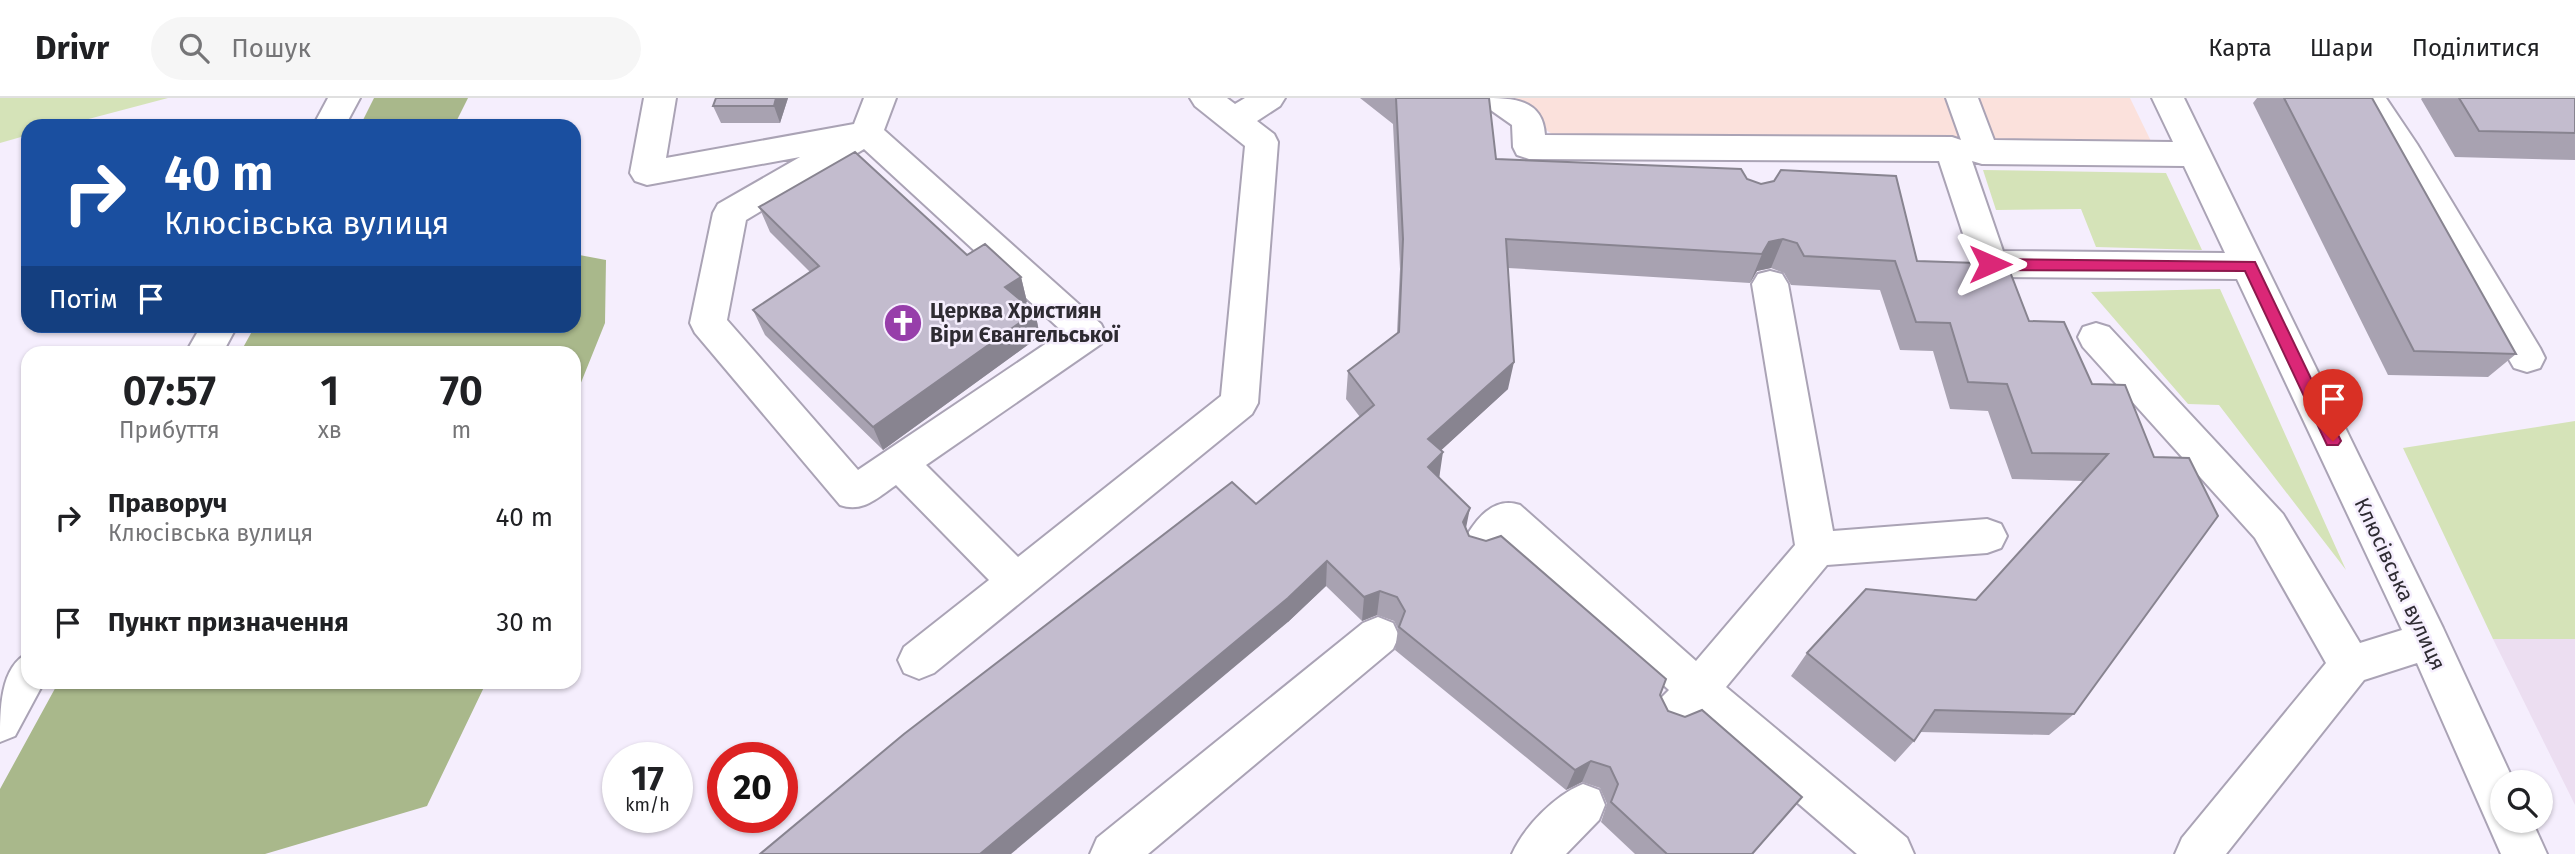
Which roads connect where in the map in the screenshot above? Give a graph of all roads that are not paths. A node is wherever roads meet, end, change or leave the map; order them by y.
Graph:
1 (344, 98) edge
2 (660, 98) edge
3 (880, 98) edge
4 (1269, 98) edge
5 (1496, 98) edge
6 (1962, 98) edge
7 (2168, 98) edge
8 (2369, 98) edge
9 (1220, 109) edge
10 (333, 119) edge
11 (867, 133) junction
12 (2195, 154) junction
13 (2250, 266) junction
14 (1770, 284) edge
15 (2096, 337) dead end
16 (2527, 358) dead end
17 (899, 463) junction
18 (1987, 536) dead end
19 (1480, 548) edge
20 (1816, 549) junction
21 (1016, 581) junction
22 (1378, 636) dead end
23 (2428, 641) junction
24 (919, 660) dead end
25 (2350, 665) junction
26 (21, 684) edge
27 (1685, 703) junction
28 (0, 722) edge
29 (2490, 779) edge
30 (1583, 805) edge
31 (2514, 833) edge
32 (1113, 854) edge
33 (1535, 854) edge
34 (1891, 854) edge
35 (2198, 854) edge
36 (2524, 854) edge

1 - 10 street
2 - 11 street
3 - 11 street
4 - 9 street
5 - 13 street
6 - 12 street
7 - 12 street, Клюсівська вулиця
8 - 16 street
9 - 21 street
11 - 17 street
11 - 17 street
12 - 13 street, Клюсівська вулиця
13 - 23 street, Клюсівська вулиця
14 - 20 street
15 - 25 street
17 - 21 street
18 - 20 street
19 - 27 street
20 - 27 street
21 - 24 street
22 - 32 street
23 - 25 street
23 - 29 street, Клюсівська вулиця
25 - 35 street
26 - 28 street
27 - 34 street
30 - 33 street
31 - 36 street

